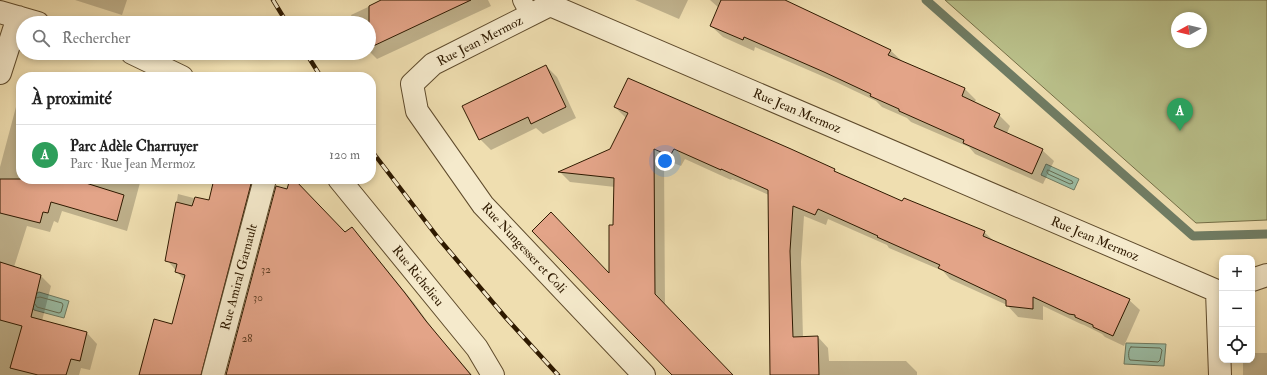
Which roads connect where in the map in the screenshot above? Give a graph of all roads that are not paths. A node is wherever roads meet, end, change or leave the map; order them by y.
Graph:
1 (526, 8) edge
2 (16, 23) edge
3 (147, 60) edge
4 (172, 72) edge
5 (0, 73) edge
6 (417, 111) joint
7 (264, 184) edge
8 (343, 184) edge
9 (1267, 275) edge
10 (1255, 279) edge
11 (1219, 290) edge
12 (1219, 291) edge
13 (213, 375) edge
14 (493, 375) edge
15 (644, 375) edge
16 (1220, 375) edge

1 - 6 street, Rue Jean Mermoz
1 - 11 street, Rue Jean Mermoz
2 - 5 street
3 - 4 street
6 - 15 street, Rue Nungesser et Coli
7 - 13 street, Rue Amiral Garnault
8 - 14 street, Rue Richelieu
9 - 10 street
12 - 16 street

